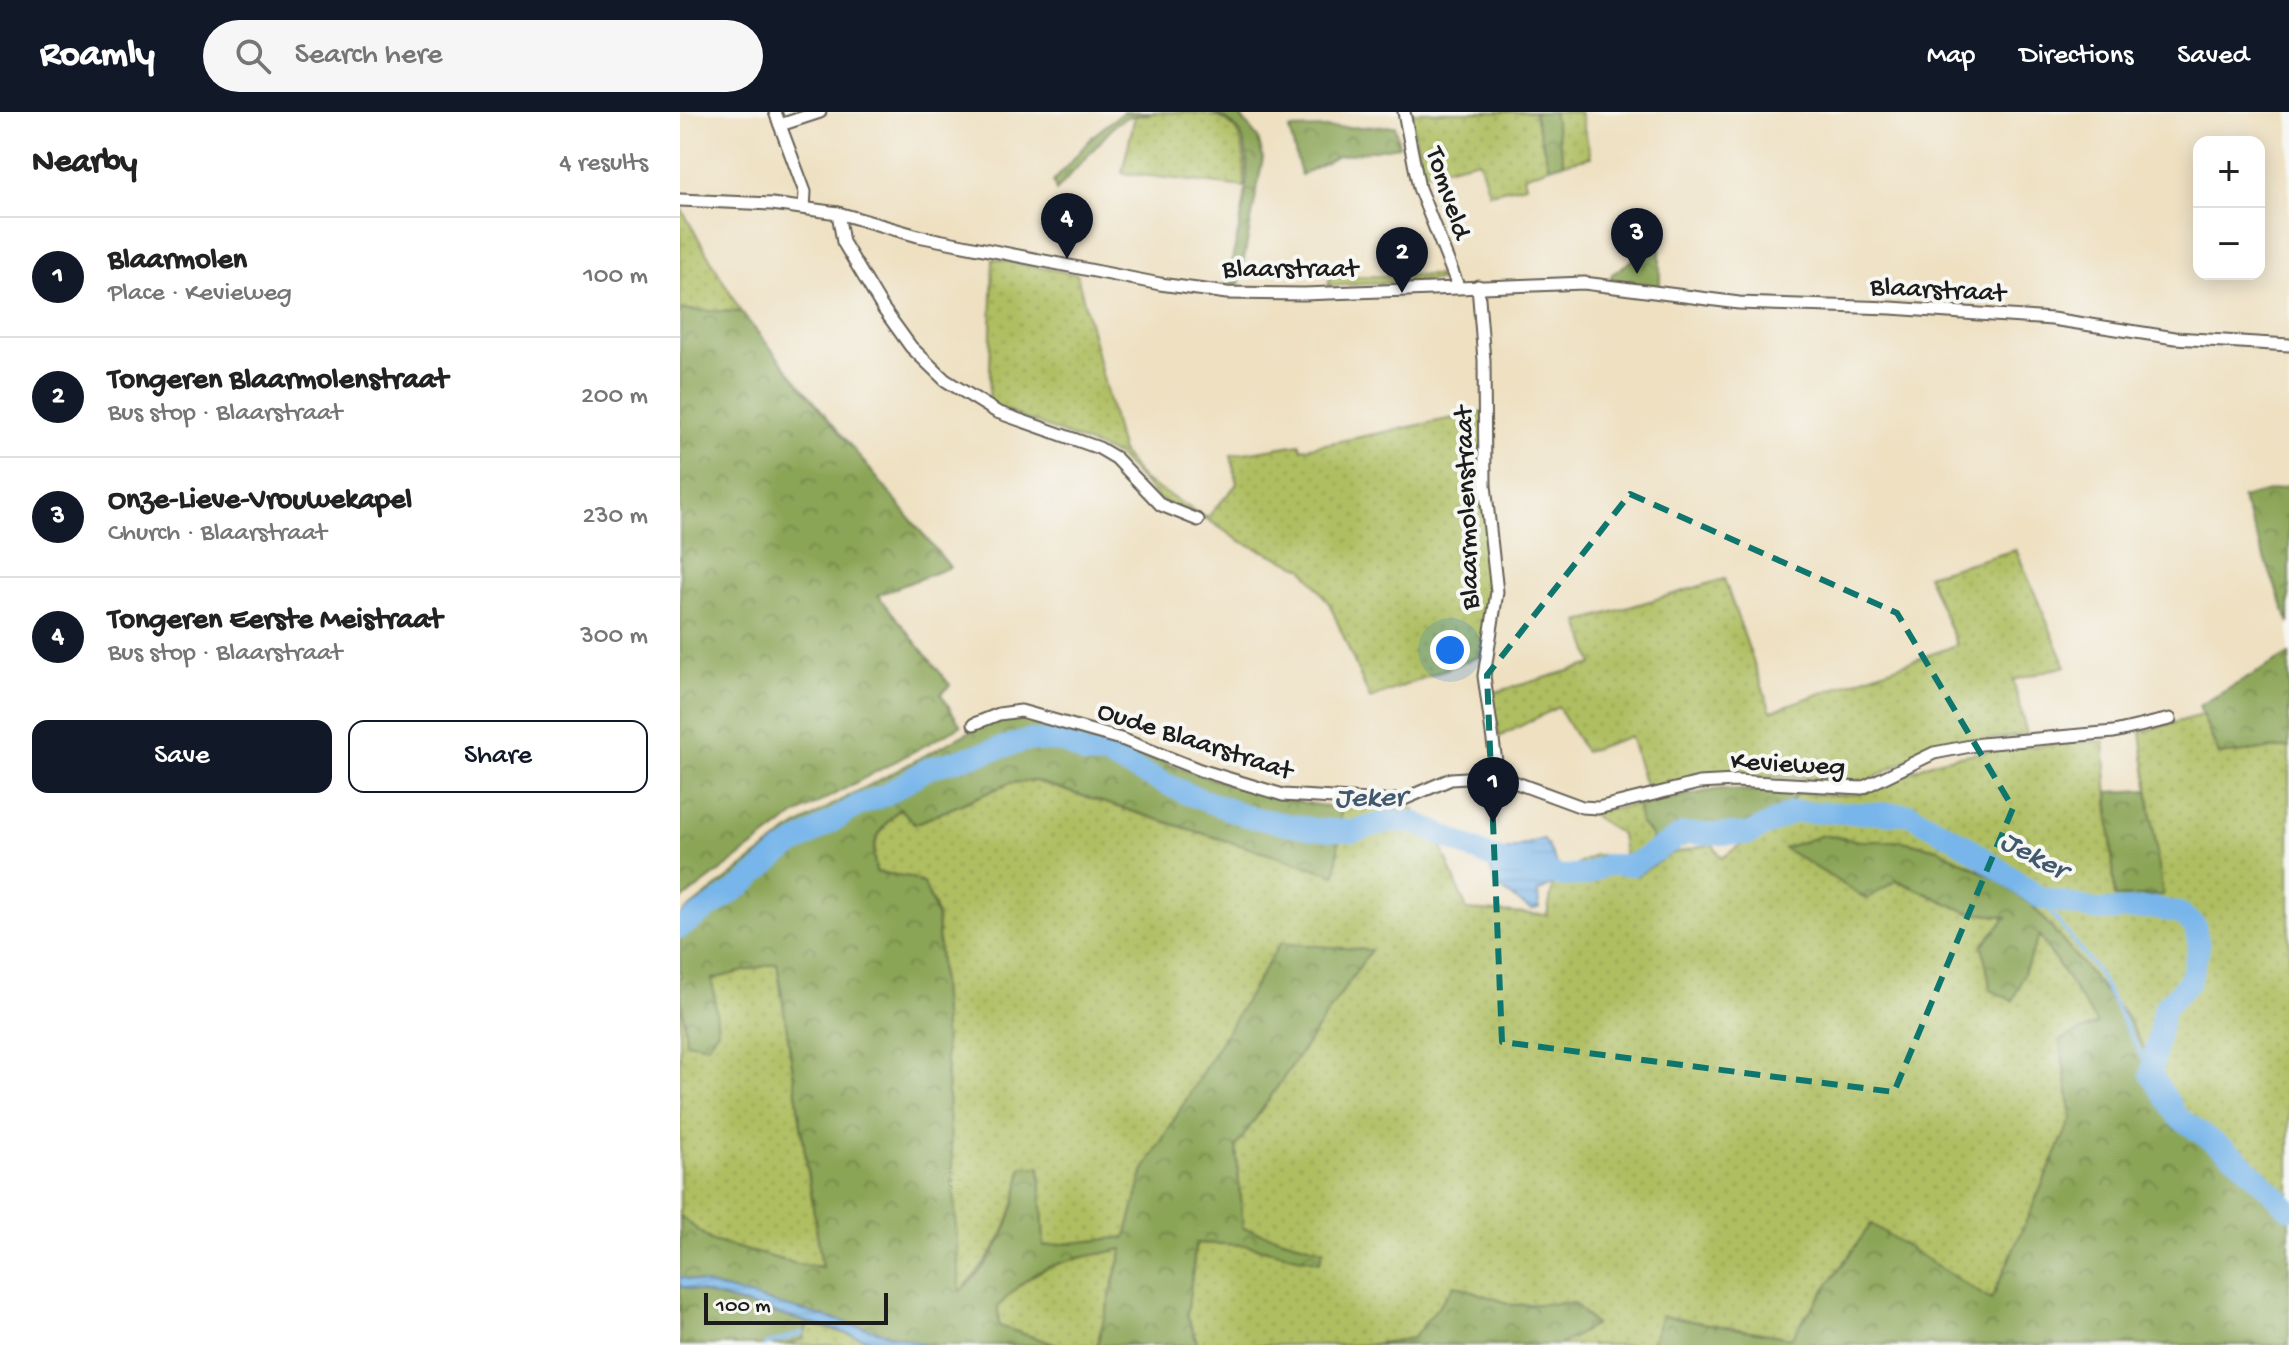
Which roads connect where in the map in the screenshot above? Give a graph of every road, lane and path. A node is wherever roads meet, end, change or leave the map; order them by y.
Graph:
1 (775, 112) edge
2 (820, 112) edge
3 (1404, 112) edge
4 (780, 125) junction
5 (680, 200) edge
6 (804, 208) junction
7 (838, 213) junction
8 (1458, 286) junction
9 (1478, 286) junction
10 (2289, 345) edge
11 (1198, 520) dead end
12 (2170, 719) dead end
13 (974, 724) dead end
14 (1498, 776) junction

1 - 4 street
2 - 4 street
3 - 8 street, Tomveld
4 - 6 street
5 - 6 street, Blaarstraat
6 - 7 street, Blaarstraat
7 - 8 street, Blaarstraat
7 - 11 street
8 - 9 street, Blaarstraat
9 - 10 street, Blaarstraat
9 - 14 street, Blaarmolenstraat
12 - 14 street, Kevieweg
13 - 14 street, Oude Blaarstraat

